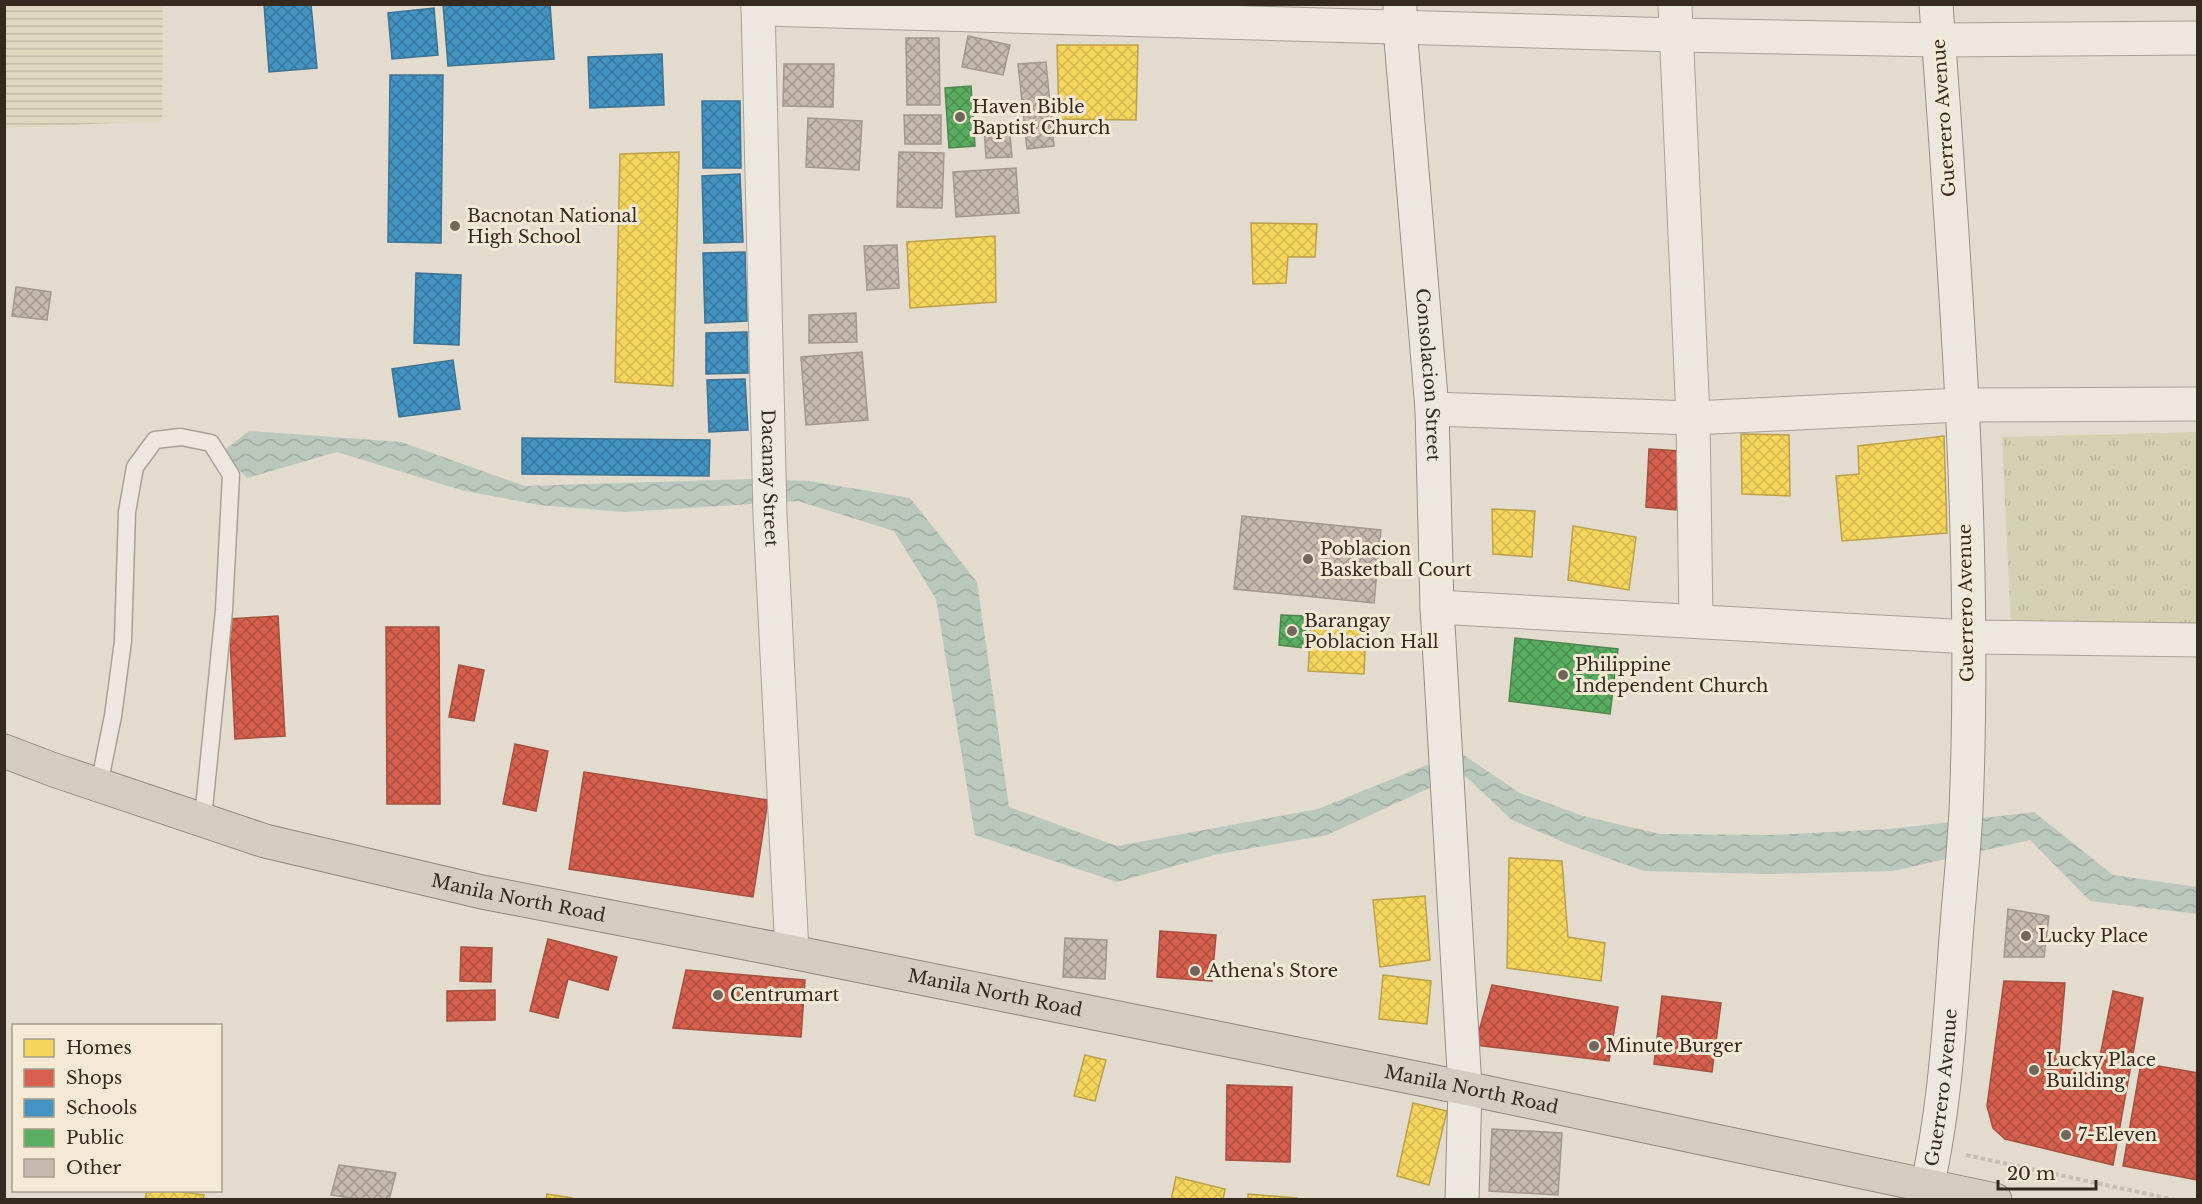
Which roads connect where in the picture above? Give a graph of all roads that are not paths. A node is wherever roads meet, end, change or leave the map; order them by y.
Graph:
1 (1936, 4) edge
2 (758, 7) edge
3 (1400, 16) edge
4 (1676, 20) edge
5 (2198, 38) edge
6 (1939, 40) junction
7 (2198, 404) edge
8 (1961, 405) junction
9 (1432, 409) junction
10 (1693, 418) junction
11 (1437, 607) junction
12 (1696, 621) junction
13 (1969, 637) junction
14 (2198, 640) edge
15 (4, 751) edge
16 (99, 785) junction
17 (203, 818) junction
18 (792, 952) junction
19 (1465, 1088) junction
20 (1926, 1193) edge
21 (1462, 1200) edge
22 (1995, 1200) edge

1 - 6 street, Guerrero Avenue
2 - 3 street
2 - 18 street, Dacanay Street
3 - 4 street
3 - 9 street, Consolacion Street
4 - 6 street
4 - 10 street
5 - 6 street
6 - 8 street, Guerrero Avenue
7 - 8 street
8 - 10 street
8 - 13 street, Guerrero Avenue
9 - 10 street
9 - 11 street, Consolacion Street
10 - 12 street
11 - 12 street
11 - 19 street, Consolacion Street
12 - 13 street
13 - 14 street
13 - 20 street, Guerrero Avenue
15 - 16 highway, Manila North Road
16 - 17 highway, Manila North Road
16 - 17 lane
17 - 18 highway, Manila North Road
18 - 19 highway, Manila North Road
19 - 20 highway, Manila North Road
19 - 21 street, Consolacion Street
20 - 22 highway, Manila North Road

